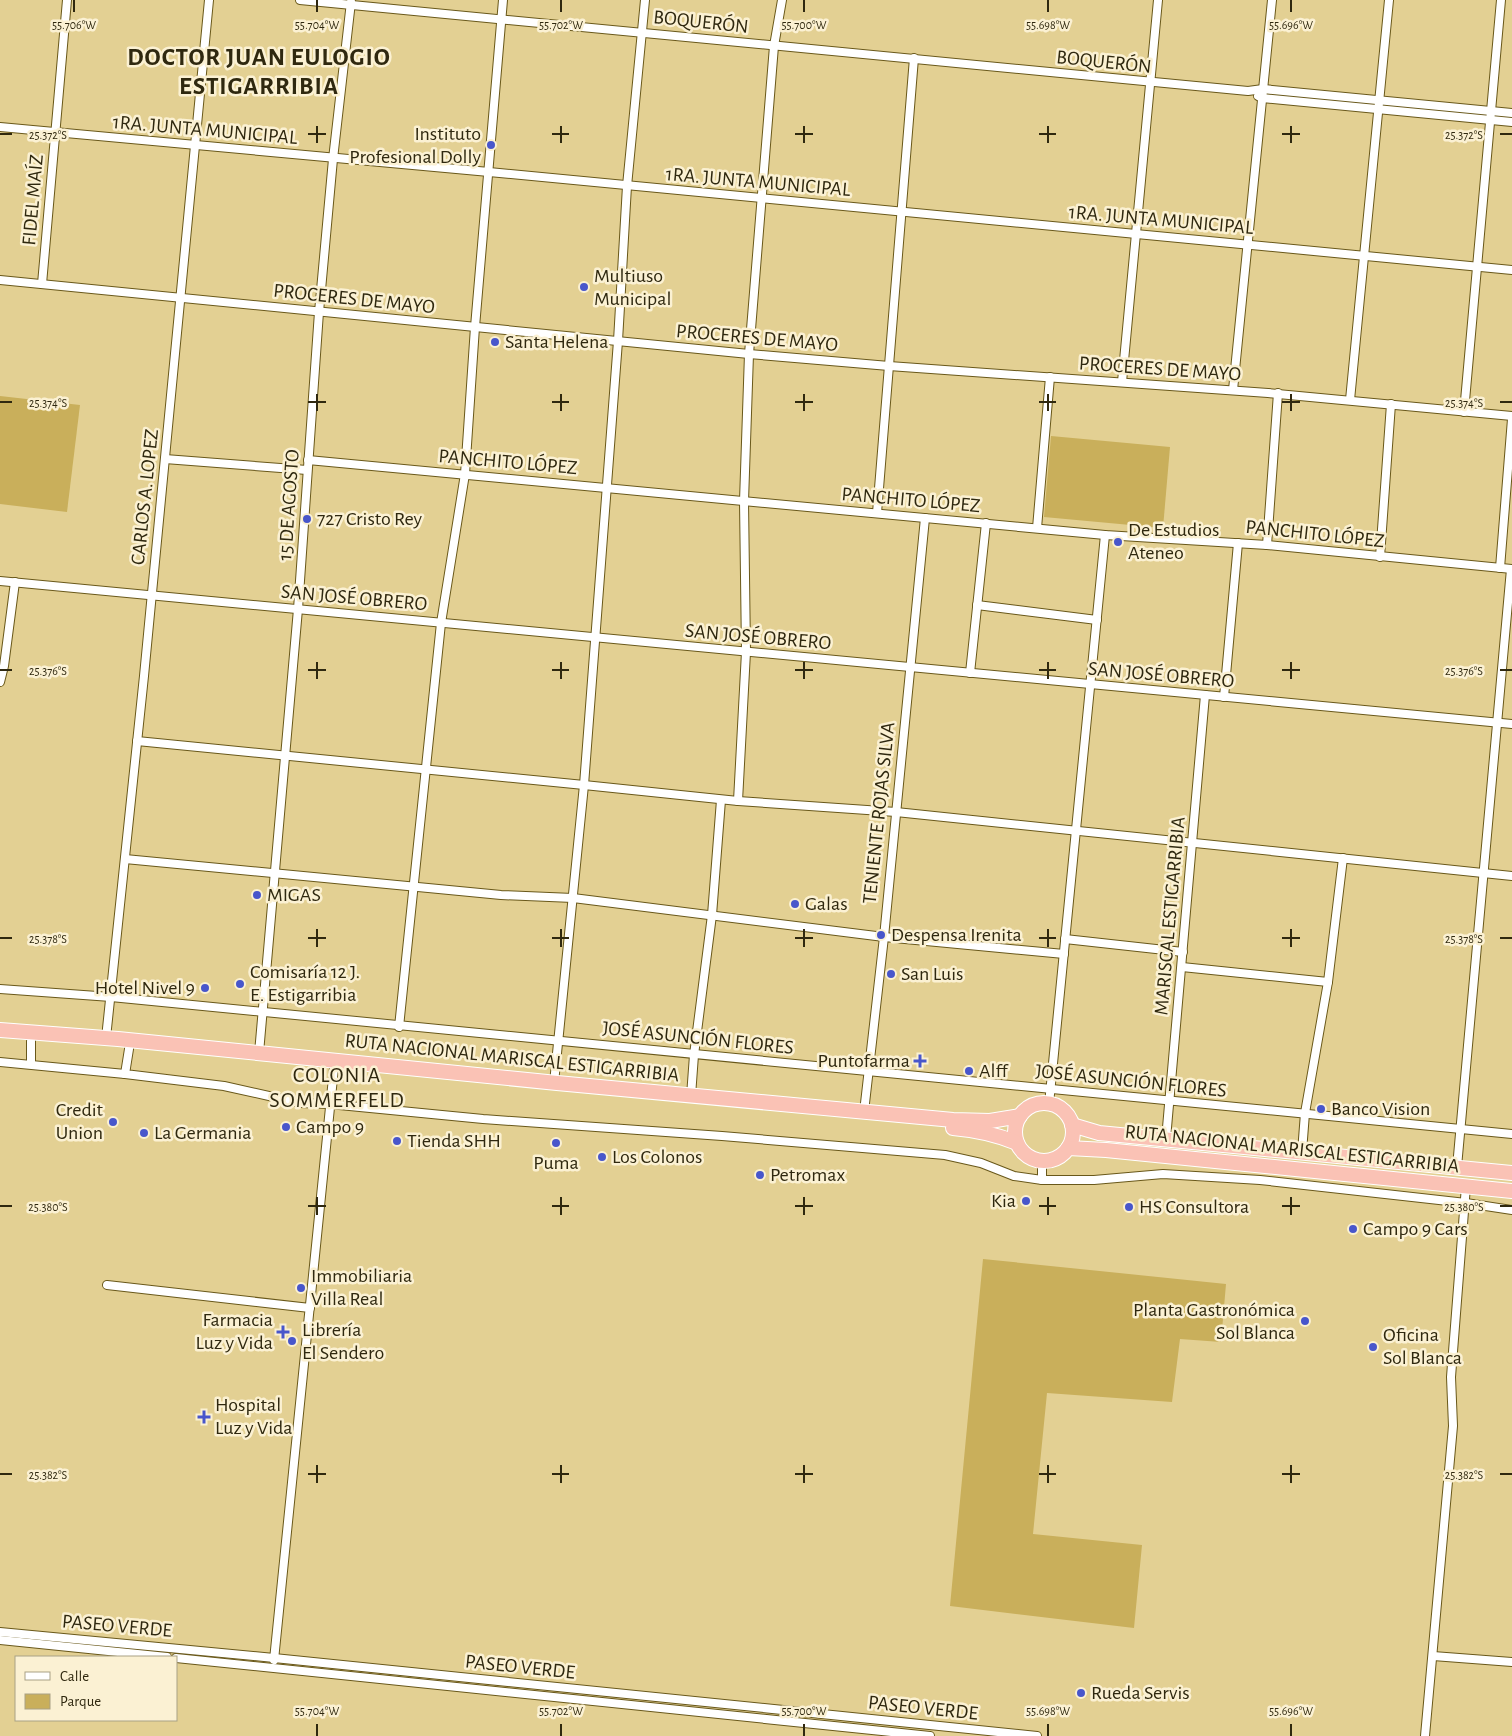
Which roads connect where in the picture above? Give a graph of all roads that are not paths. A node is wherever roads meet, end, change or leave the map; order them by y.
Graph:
1 (67, 0) edge
2 (209, 0) edge
3 (300, 0) edge
4 (503, 0) edge
5 (645, 0) edge
6 (782, 0) edge
7 (1158, 0) edge
8 (1272, 0) edge
9 (1389, 0) edge
10 (1501, 0) edge
11 (351, 2) edge
12 (501, 19) junction
13 (641, 32) junction
14 (774, 46) junction
15 (914, 58) junction
16 (1151, 83) junction
17 (1262, 94) junction
18 (1379, 100) junction
19 (1378, 109) junction
20 (1491, 111) junction
21 (1512, 113) edge
22 (1490, 120) junction
23 (1512, 122) edge
24 (0, 127) edge
25 (55, 132) junction
26 (195, 145) junction
27 (332, 159) junction
28 (489, 172) junction
29 (627, 186) junction
30 (761, 199) junction
31 (902, 212) junction
32 (1136, 234) junction
33 (1247, 245) junction
34 (1364, 256) junction
35 (1477, 267) junction
36 (1512, 270) edge
37 (0, 280) edge
38 (42, 284) junction
39 (180, 298) junction
40 (318, 312) junction
41 (475, 327) junction
42 (618, 341) junction
43 (749, 354) junction
44 (889, 366) junction
45 (1050, 377) junction
46 (1122, 382) junction
47 (1233, 390) junction
48 (1278, 394) junction
49 (1350, 400) junction
50 (1391, 404) junction
51 (1464, 412) junction
52 (1512, 418) edge
53 (165, 459) junction
54 (308, 460) junction
55 (307, 470) junction
56 (465, 474) junction
57 (606, 488) junction
58 (744, 500) junction
59 (878, 513) junction
60 (925, 518) junction
61 (986, 524) junction
62 (1037, 528) junction
63 (1105, 535) junction
64 (1238, 543) junction
65 (1267, 545) junction
66 (1380, 557) junction
67 (1500, 568) junction
68 (1512, 569) edge
69 (0, 581) edge
70 (14, 582) junction
71 (152, 595) junction
72 (977, 605) junction
73 (298, 609) junction
74 (1096, 620) junction
75 (441, 623) junction
76 (596, 638) junction
77 (746, 652) junction
78 (910, 667) junction
79 (970, 673) junction
80 (0, 682) edge
81 (1090, 684) junction
82 (1205, 695) junction
83 (1224, 697) junction
84 (1497, 723) junction
85 (1512, 724) edge
86 (137, 741) junction
87 (285, 755) junction
88 (425, 769) junction
89 (584, 784) junction
90 (721, 800) junction
91 (738, 802) junction
92 (896, 812) junction
93 (1076, 830) junction
94 (1192, 843) junction
95 (1342, 858) junction
96 (125, 859) junction
97 (275, 873) junction
98 (1484, 873) junction
99 (1512, 876) edge
100 (413, 886) junction
101 (573, 898) junction
102 (712, 915) junction
103 (884, 937) junction
104 (1065, 939) junction
105 (1183, 952) junction
106 (1064, 954) junction
107 (1182, 967) junction
108 (1328, 982) junction
109 (0, 989) edge
110 (110, 997) junction
111 (263, 1012) junction
112 (399, 1027) junction
113 (0, 1030) edge
114 (0, 1038) edge
115 (106, 1038) junction
116 (31, 1041) junction
117 (559, 1041) junction
118 (129, 1049) junction
119 (259, 1054) junction
120 (694, 1054) junction
121 (0, 1062) edge
122 (32, 1064) junction
123 (334, 1068) junction
124 (868, 1071) junction
125 (125, 1074) junction
126 (554, 1083) junction
127 (1050, 1089) junction
128 (691, 1096) junction
129 (1170, 1101) junction
130 (329, 1104) junction
131 (1049, 1104) junction
132 (864, 1112) junction
133 (1305, 1114) junction
134 (1020, 1116) junction
135 (1072, 1125) junction
136 (1460, 1130) junction
137 (1512, 1134) edge
138 (1166, 1139) junction
139 (1018, 1143) junction
140 (1068, 1148) junction
141 (1302, 1152) junction
142 (1042, 1162) junction
143 (1458, 1168) junction
144 (1512, 1173) edge
145 (1042, 1180) junction
146 (1466, 1186) junction
147 (1512, 1191) edge
148 (1466, 1203) junction
149 (1512, 1210) edge
150 (107, 1285) dead end
151 (310, 1308) junction
152 (0, 1632) edge
153 (10, 1637) junction
154 (0, 1640) edge
155 (159, 1656) edge
156 (1433, 1656) junction
157 (178, 1658) edge
158 (274, 1658) junction
159 (1512, 1662) edge
160 (273, 1668) junction
161 (476, 1678) junction
162 (475, 1689) junction
163 (677, 1699) junction
164 (676, 1710) junction
165 (931, 1725) junction
166 (930, 1736) edge
167 (1037, 1736) edge
168 (1425, 1736) edge

1 - 25 street, FIDEL MAÍZ
2 - 26 street, CARLOS A. LOPEZ
3 - 11 street, BOQUERÓN
4 - 12 street
5 - 13 street
6 - 14 street
7 - 16 street
8 - 17 street
9 - 18 street
10 - 20 street
11 - 12 street, BOQUERÓN
11 - 27 street, 15 DE AGOSTO
12 - 13 street, BOQUERÓN
12 - 28 street
13 - 14 street, BOQUERÓN
13 - 29 street
14 - 15 street, BOQUERÓN
14 - 30 street
15 - 16 street, BOQUERÓN
15 - 31 street
16 - 17 street, BOQUERÓN
16 - 32 street
17 - 18 street, BOQUERÓN
17 - 19 street, BOQUERÓN
17 - 33 street
18 - 19 street
18 - 20 street, BOQUERÓN
19 - 22 street, BOQUERÓN
19 - 34 street
20 - 21 street, BOQUERÓN
20 - 22 street
22 - 23 street, BOQUERÓN
22 - 35 street
24 - 25 street, 1RA. JUNTA MUNICIPAL
25 - 26 street, 1RA. JUNTA MUNICIPAL
25 - 38 street, FIDEL MAÍZ
26 - 27 street, 1RA. JUNTA MUNICIPAL
26 - 39 street, CARLOS A. LOPEZ
27 - 28 street, 1RA. JUNTA MUNICIPAL
27 - 40 street, 15 DE AGOSTO
28 - 29 street, 1RA. JUNTA MUNICIPAL
28 - 41 street
29 - 30 street, 1RA. JUNTA MUNICIPAL
29 - 42 street
30 - 31 street, 1RA. JUNTA MUNICIPAL
30 - 43 street
31 - 32 street, 1RA. JUNTA MUNICIPAL
31 - 44 street
32 - 33 street, 1RA. JUNTA MUNICIPAL
32 - 46 street
33 - 34 street, 1RA. JUNTA MUNICIPAL
33 - 47 street
34 - 35 street, 1RA. JUNTA MUNICIPAL
34 - 49 street
35 - 36 street, 1RA. JUNTA MUNICIPAL
35 - 51 street
37 - 38 street, PROCERES DE MAYO
38 - 39 street, PROCERES DE MAYO
39 - 40 street, PROCERES DE MAYO
39 - 53 street, CARLOS A. LOPEZ
40 - 41 street, PROCERES DE MAYO
40 - 54 street, 15 DE AGOSTO
41 - 42 street, PROCERES DE MAYO
41 - 56 street
42 - 43 street, PROCERES DE MAYO
42 - 57 street
43 - 44 street, PROCERES DE MAYO
43 - 58 street
44 - 45 street, PROCERES DE MAYO
44 - 59 street
45 - 46 street, PROCERES DE MAYO
45 - 62 street
46 - 47 street, PROCERES DE MAYO
47 - 48 street, PROCERES DE MAYO
48 - 49 street, PROCERES DE MAYO
48 - 65 street
49 - 50 street, PROCERES DE MAYO
50 - 51 street, PROCERES DE MAYO
50 - 66 street
51 - 52 street, PROCERES DE MAYO
52 - 67 street
53 - 55 street
53 - 71 street, CARLOS A. LOPEZ
54 - 55 street, 15 DE AGOSTO
54 - 56 street, PANCHITO LÓPEZ
55 - 73 street, 15 DE AGOSTO
56 - 57 street, PANCHITO LÓPEZ
56 - 75 street
57 - 58 street, PANCHITO LÓPEZ
57 - 76 street
58 - 59 street, PANCHITO LÓPEZ
58 - 77 street
59 - 60 street, PANCHITO LÓPEZ
60 - 61 street, PANCHITO LÓPEZ
60 - 78 street, TENIENTE ROJAS SILVA
61 - 62 street, PANCHITO LÓPEZ
61 - 72 street
62 - 63 street, PANCHITO LÓPEZ
63 - 64 street, PANCHITO LÓPEZ
63 - 74 street
64 - 65 street, PANCHITO LÓPEZ
64 - 83 street
65 - 66 street, PANCHITO LÓPEZ
66 - 67 street, PANCHITO LÓPEZ
67 - 68 street, PANCHITO LÓPEZ
68 - 84 street
69 - 70 street, SAN JOSÉ OBRERO
70 - 71 street, SAN JOSÉ OBRERO
70 - 80 street
71 - 73 street, SAN JOSÉ OBRERO
71 - 86 street, CARLOS A. LOPEZ
72 - 74 street
72 - 79 street
73 - 75 street, SAN JOSÉ OBRERO
73 - 87 street, 15 DE AGOSTO
74 - 81 street
75 - 76 street, SAN JOSÉ OBRERO
75 - 88 street
76 - 77 street, SAN JOSÉ OBRERO
76 - 89 street
77 - 78 street, SAN JOSÉ OBRERO
77 - 91 street
78 - 79 street, SAN JOSÉ OBRERO
78 - 92 street, TENIENTE ROJAS SILVA
79 - 81 street, SAN JOSÉ OBRERO
81 - 82 street, SAN JOSÉ OBRERO
81 - 93 street
82 - 83 street, SAN JOSÉ OBRERO
82 - 94 street, MARISCAL ESTIGARRIBIA
83 - 84 street, SAN JOSÉ OBRERO
84 - 85 street, SAN JOSÉ OBRERO
84 - 98 street
86 - 87 street
86 - 96 street, CARLOS A. LOPEZ
87 - 88 street
87 - 97 street, 15 DE AGOSTO
88 - 89 street
88 - 100 street
89 - 90 street
89 - 101 street
90 - 91 street
90 - 102 street
91 - 92 street
92 - 93 street
92 - 103 street, TENIENTE ROJAS SILVA
93 - 94 street
93 - 104 street
94 - 95 street
94 - 105 street, MARISCAL ESTIGARRIBIA
95 - 98 street
95 - 108 street
96 - 97 street
96 - 110 street, CARLOS A. LOPEZ
97 - 100 street
97 - 111 street, 15 DE AGOSTO
98 - 99 street
98 - 136 street
100 - 101 street
100 - 112 street
101 - 102 street
101 - 117 street
102 - 103 street
102 - 120 street
103 - 106 street
103 - 124 street, TENIENTE ROJAS SILVA
104 - 105 street
104 - 106 street
105 - 107 street, MARISCAL ESTIGARRIBIA
106 - 127 street
107 - 108 street
107 - 129 street, MARISCAL ESTIGARRIBIA
108 - 133 street
109 - 110 street, JOSÉ ASUNCIÓN FLORES
110 - 111 street, JOSÉ ASUNCIÓN FLORES
110 - 115 street, CARLOS A. LOPEZ
111 - 112 street, JOSÉ ASUNCIÓN FLORES
111 - 119 street, 15 DE AGOSTO
112 - 117 street, JOSÉ ASUNCIÓN FLORES
113 - 115 highway, RUTA NACIONAL MARISCAL ESTIGARRIBIA
114 - 116 highway, RUTA NACIONAL MARISCAL ESTIGARRIBIA
115 - 119 highway, RUTA NACIONAL MARISCAL ESTIGARRIBIA
116 - 118 highway, RUTA NACIONAL MARISCAL ESTIGARRIBIA
116 - 122 street
117 - 120 street, JOSÉ ASUNCIÓN FLORES
117 - 126 street
118 - 123 highway, RUTA NACIONAL MARISCAL ESTIGARRIBIA
118 - 125 street
119 - 126 highway, RUTA NACIONAL MARISCAL ESTIGARRIBIA
120 - 124 street, JOSÉ ASUNCIÓN FLORES
120 - 128 street
121 - 122 street
122 - 125 street
123 - 130 street
123 - 139 highway, RUTA NACIONAL MARISCAL ESTIGARRIBIA
124 - 127 street, JOSÉ ASUNCIÓN FLORES
124 - 132 street, TENIENTE ROJAS SILVA
125 - 130 street
126 - 128 highway, RUTA NACIONAL MARISCAL ESTIGARRIBIA
127 - 129 street, JOSÉ ASUNCIÓN FLORES
127 - 131 street
128 - 132 highway, RUTA NACIONAL MARISCAL ESTIGARRIBIA
129 - 133 street, JOSÉ ASUNCIÓN FLORES
129 - 138 street, MARISCAL ESTIGARRIBIA
130 - 145 street
130 - 151 street
131 - 134 highway
131 - 135 highway
132 - 134 highway, RUTA NACIONAL MARISCAL ESTIGARRIBIA
133 - 136 street, JOSÉ ASUNCIÓN FLORES
133 - 141 street
134 - 139 highway
135 - 138 highway, RUTA NACIONAL MARISCAL ESTIGARRIBIA
135 - 140 highway
136 - 137 street, JOSÉ ASUNCIÓN FLORES
136 - 143 street
138 - 141 highway, RUTA NACIONAL MARISCAL ESTIGARRIBIA
139 - 142 highway
140 - 142 highway
140 - 146 highway, RUTA NACIONAL MARISCAL ESTIGARRIBIA
141 - 143 highway, RUTA NACIONAL MARISCAL ESTIGARRIBIA
142 - 145 street
143 - 144 highway, RUTA NACIONAL MARISCAL ESTIGARRIBIA
145 - 148 street
146 - 147 highway, RUTA NACIONAL MARISCAL ESTIGARRIBIA
146 - 148 street
148 - 149 street
148 - 156 street
150 - 151 street
151 - 158 street
152 - 153 street, PASEO VERDE
153 - 154 street, PASEO VERDE
153 - 155 street, PASEO VERDE
153 - 158 street, PASEO VERDE
156 - 159 street
156 - 168 street
157 - 160 street, PASEO VERDE
158 - 160 street
158 - 161 street, PASEO VERDE
160 - 162 street, PASEO VERDE
161 - 162 street
161 - 163 street, PASEO VERDE
162 - 164 street, PASEO VERDE
163 - 164 street
163 - 165 street, PASEO VERDE
164 - 166 street, PASEO VERDE
165 - 166 street
165 - 167 street, PASEO VERDE

